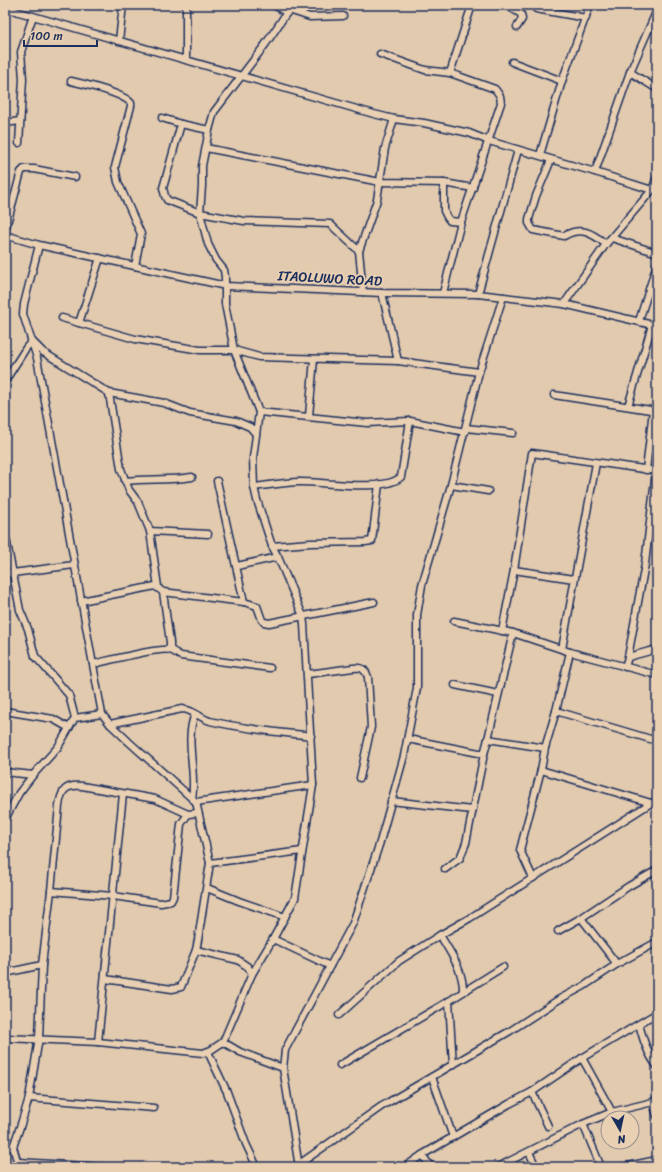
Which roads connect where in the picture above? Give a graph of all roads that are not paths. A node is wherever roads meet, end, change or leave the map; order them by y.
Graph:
1 (123, 5) edge
2 (186, 5) edge
3 (274, 5) edge
4 (472, 5) edge
5 (506, 5) edge
6 (534, 5) edge
7 (590, 5) edge
8 (5, 8) edge
9 (289, 9) edge
10 (657, 10) edge
11 (33, 16) junction
12 (343, 16) dead end
13 (586, 18) junction
14 (517, 27) dead end
15 (119, 41) junction
16 (380, 54) dead end
17 (186, 60) junction
18 (512, 62) dead end
19 (630, 72) junction
20 (450, 73) junction
21 (241, 76) junction
22 (71, 81) dead end
23 (562, 81) junction
24 (657, 89) edge
25 (162, 118) dead end
26 (394, 119) junction
27 (20, 121) junction
28 (5, 123) edge
29 (180, 124) junction
30 (208, 130) junction
31 (489, 141) junction
32 (19, 143) dead end
33 (206, 148) junction
34 (518, 150) junction
35 (540, 155) junction
36 (551, 160) junction
37 (595, 172) junction
38 (75, 178) dead end
39 (656, 180) edge
40 (380, 182) junction
41 (444, 183) junction
42 (473, 188) junction
43 (652, 190) junction
44 (200, 213) junction
45 (461, 222) junction
46 (5, 232) edge
47 (5, 235) edge
48 (612, 238) junction
49 (606, 244) junction
50 (39, 245) junction
51 (360, 251) junction
52 (657, 253) edge
53 (100, 258) junction
54 (657, 264) edge
55 (135, 266) junction
56 (226, 286) junction
57 (363, 292) junction
58 (382, 293) junction
59 (444, 293) junction
60 (478, 294) junction
61 (503, 297) junction
62 (564, 304) junction
63 (62, 318) dead end
64 (640, 322) junction
65 (79, 324) junction
66 (655, 326) edge
67 (32, 341) junction
68 (234, 350) junction
69 (314, 358) junction
70 (398, 361) junction
71 (479, 372) junction
72 (5, 381) edge
73 (109, 393) junction
74 (554, 395) dead end
75 (628, 406) junction
76 (655, 411) edge
77 (259, 412) junction
78 (310, 416) junction
79 (410, 421) junction
80 (465, 430) junction
81 (513, 433) dead end
82 (256, 434) junction
83 (596, 463) junction
84 (646, 470) junction
85 (656, 471) edge
86 (192, 477) dead end
87 (125, 481) junction
88 (217, 481) dead end
89 (379, 484) junction
90 (451, 485) junction
91 (254, 487) junction
92 (488, 491) dead end
93 (150, 531) junction
94 (5, 533) edge
95 (208, 534) dead end
96 (272, 546) junction
97 (278, 557) junction
98 (74, 565) junction
99 (237, 566) junction
100 (514, 570) junction
101 (12, 573) junction
102 (5, 574) edge
103 (574, 579) junction
104 (160, 590) junction
105 (81, 600) junction
106 (244, 602) junction
107 (374, 602) dead end
108 (303, 616) junction
109 (454, 621) dead end
110 (502, 631) junction
111 (513, 633) junction
112 (562, 649) junction
113 (657, 649) edge
114 (170, 650) junction
115 (570, 652) junction
116 (628, 657) junction
117 (93, 664) junction
118 (625, 667) junction
119 (270, 668) dead end
120 (308, 674) junction
121 (657, 676) edge
122 (455, 685) dead end
123 (498, 694) junction
124 (5, 711) edge
125 (556, 711) junction
126 (102, 714) junction
127 (195, 714) junction
128 (75, 718) junction
129 (110, 724) junction
130 (69, 728) junction
131 (311, 736) junction
132 (408, 739) junction
133 (488, 739) junction
134 (657, 741) edge
135 (545, 748) junction
136 (484, 754) junction
137 (541, 770) junction
138 (5, 772) edge
139 (33, 775) junction
140 (360, 778) dead end
141 (313, 785) junction
142 (123, 794) junction
143 (194, 800) junction
144 (391, 801) junction
145 (654, 802) edge
146 (472, 810) junction
147 (198, 813) junction
148 (188, 814) junction
149 (5, 819) edge
150 (302, 852) junction
151 (210, 863) junction
152 (445, 869) dead end
153 (657, 870) edge
154 (533, 878) junction
155 (207, 888) junction
156 (51, 890) junction
157 (113, 896) junction
158 (285, 917) junction
159 (581, 918) junction
160 (558, 931) dead end
161 (440, 935) junction
162 (273, 939) junction
163 (657, 942) edge
164 (196, 950) junction
165 (617, 964) junction
166 (42, 965) junction
167 (330, 966) junction
168 (503, 967) dead end
169 (5, 973) edge
170 (252, 974) junction
171 (105, 979) junction
172 (463, 992) junction
173 (449, 1001) junction
174 (657, 1013) edge
175 (339, 1015) dead end
176 (639, 1024) junction
177 (5, 1038) edge
178 (39, 1038) junction
179 (98, 1042) junction
180 (222, 1042) junction
181 (208, 1052) junction
182 (582, 1058) junction
183 (340, 1065) dead end
184 (453, 1065) junction
185 (657, 1066) edge
186 (283, 1068) junction
187 (432, 1077) junction
188 (532, 1092) junction
189 (28, 1098) junction
190 (655, 1100) edge
191 (154, 1108) dead end
192 (611, 1110) edge
193 (619, 1110) edge
194 (657, 1116) edge
195 (600, 1117) edge
196 (583, 1124) junction
197 (548, 1126) dead end
198 (453, 1137) junction
199 (5, 1147) edge
200 (13, 1147) junction
201 (529, 1152) junction
202 (422, 1155) junction
203 (657, 1160) edge
204 (18, 1164) edge
205 (81, 1166) edge
206 (298, 1166) edge
207 (103, 1167) edge
208 (256, 1167) edge
209 (405, 1167) edge
210 (431, 1167) edge
211 (498, 1167) edge
212 (536, 1167) edge
213 (601, 1167) edge
214 (623, 1167) edge

1 - 15 street
2 - 17 street
3 - 9 street
4 - 20 street
5 - 14 street
6 - 13 street
7 - 13 street
8 - 11 street
9 - 12 street
9 - 21 street
10 - 19 street
11 - 15 street
11 - 27 street
13 - 23 street
15 - 17 street
16 - 20 street
17 - 21 street
18 - 23 street
19 - 24 street
19 - 37 street
20 - 31 street
21 - 26 street
21 - 30 street
22 - 55 street
23 - 35 street
25 - 29 street
26 - 31 street
26 - 40 street
27 - 28 street
27 - 32 street
29 - 30 street
29 - 44 street
30 - 33 street
31 - 34 street
31 - 42 street
33 - 40 street
33 - 44 street
34 - 35 street
34 - 60 street
35 - 36 street
36 - 37 street
36 - 49 street
37 - 43 street
38 - 46 street
39 - 43 street
40 - 41 street
40 - 51 street
41 - 42 street
41 - 45 street
42 - 45 street
43 - 48 street
44 - 51 street
44 - 56 street
45 - 59 street
47 - 50 street, ITAOLUWO ROAD
48 - 49 street
48 - 52 street
49 - 62 street
50 - 53 street, ITAOLUWO ROAD
50 - 67 street
51 - 57 street
53 - 55 street, ITAOLUWO ROAD
53 - 65 street
54 - 64 street
55 - 56 street, ITAOLUWO ROAD
56 - 57 street, ITAOLUWO ROAD
56 - 68 street
57 - 58 street, ITAOLUWO ROAD
58 - 59 street, ITAOLUWO ROAD
58 - 70 street
59 - 60 street, ITAOLUWO ROAD
60 - 61 street, ITAOLUWO ROAD
61 - 62 street, ITAOLUWO ROAD
61 - 71 street
62 - 64 street, ITAOLUWO ROAD
63 - 65 street
64 - 66 street, ITAOLUWO ROAD
65 - 68 street
66 - 75 street
67 - 72 street
67 - 73 street
67 - 98 street
68 - 69 street
68 - 77 street
69 - 70 street
69 - 78 street
70 - 71 street
71 - 80 street
73 - 82 street
73 - 87 street
74 - 75 street
75 - 76 street
76 - 84 street
77 - 78 street
77 - 82 street
78 - 79 street
79 - 80 street
79 - 89 street
80 - 81 street
80 - 90 street
82 - 91 street
83 - 84 street
83 - 100 street
83 - 103 street
84 - 85 street
85 - 116 street
86 - 87 street
87 - 93 street
88 - 99 street
89 - 91 street
89 - 96 street
90 - 92 street
90 - 132 street
91 - 96 street
93 - 95 street
93 - 104 street
94 - 101 street
96 - 97 street
97 - 99 street
97 - 108 street
98 - 101 street
98 - 105 street
99 - 106 street
100 - 103 street
100 - 110 street
101 - 102 street
101 - 128 street
103 - 112 street
104 - 105 street
104 - 106 street
104 - 114 street
105 - 117 street
106 - 108 street
107 - 108 street
108 - 120 street
109 - 110 street
110 - 111 street
111 - 112 street
111 - 123 street
112 - 115 street
113 - 116 street
114 - 117 street
114 - 119 street
115 - 118 street
115 - 125 street
116 - 118 street
117 - 126 street
118 - 121 street
120 - 131 street
120 - 140 street
122 - 123 street
123 - 133 street
124 - 130 street
125 - 134 street
125 - 135 street
126 - 128 street
126 - 129 street
127 - 129 street
127 - 131 street
127 - 143 street
128 - 130 street
129 - 143 street
130 - 139 street
131 - 141 street
132 - 136 street
132 - 144 street
133 - 135 street
133 - 136 street
135 - 137 street
136 - 146 street
137 - 145 street
137 - 154 street
138 - 139 street
139 - 149 street
141 - 143 street
141 - 150 street
142 - 148 street
142 - 156 street
142 - 157 street
143 - 147 street
144 - 146 street
144 - 167 street
145 - 154 street
146 - 152 street
147 - 148 street
147 - 151 street
148 - 157 street
150 - 151 street
150 - 158 street
151 - 155 street
153 - 159 street
154 - 161 street
155 - 158 street
155 - 164 street
156 - 157 street
156 - 166 street
157 - 171 street
158 - 162 street
159 - 160 street
159 - 165 street
161 - 172 street
161 - 175 street
162 - 167 street
162 - 170 street
163 - 165 street
164 - 170 street
164 - 171 street
165 - 184 street
166 - 169 street
166 - 178 street
167 - 186 street
168 - 172 street
170 - 180 street
171 - 179 street
172 - 173 street
173 - 183 street
173 - 184 street
174 - 176 street
176 - 182 street
176 - 185 street
177 - 178 street
178 - 179 street
178 - 189 street
179 - 181 street
180 - 181 street
180 - 186 street
181 - 208 street
182 - 188 street
182 - 192 street
184 - 187 street
186 - 206 street
187 - 198 street
187 - 206 street
188 - 197 street
188 - 198 street
189 - 191 street
189 - 200 street
190 - 193 street
190 - 194 street
195 - 196 street
196 - 201 street
196 - 213 street
198 - 202 street
199 - 200 street
200 - 204 street
201 - 211 street
201 - 212 street
202 - 209 street
202 - 210 street
203 - 214 street
204 - 205 street
205 - 207 street

